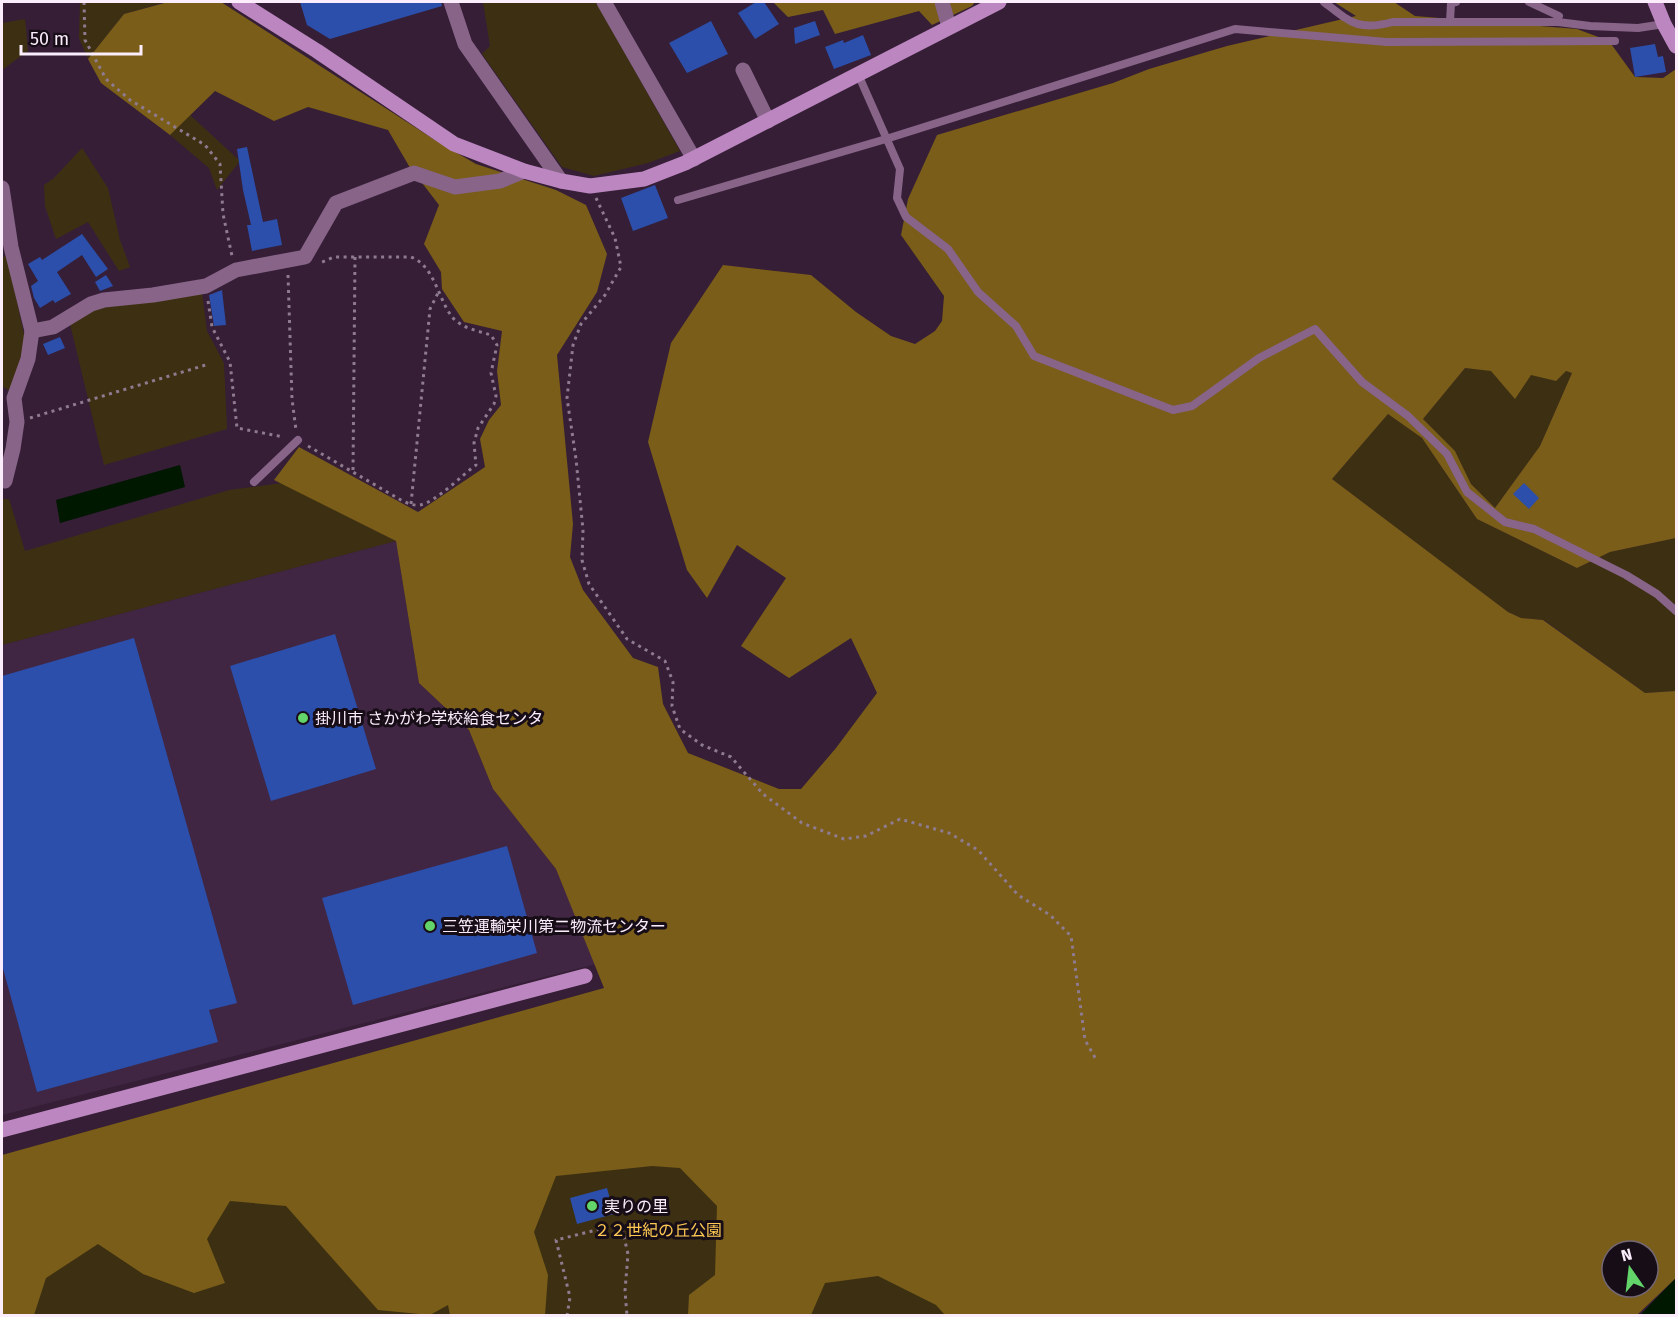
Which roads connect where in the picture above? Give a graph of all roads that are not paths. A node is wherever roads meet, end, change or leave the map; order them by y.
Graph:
1 (240, 2) edge
2 (451, 2) edge
3 (604, 2) edge
4 (942, 2) edge
5 (999, 2) edge
6 (1324, 2) edge
7 (1456, 2) edge
8 (1529, 2) edge
9 (1549, 2) edge
10 (1655, 2) edge
11 (1562, 19) junction
12 (1450, 22) junction
13 (1664, 24) junction
14 (949, 27) junction
15 (1616, 41) dead end
16 (1677, 46) edge
17 (743, 70) dead end
18 (858, 74) junction
19 (768, 121) junction
20 (886, 139) junction
21 (694, 159) junction
22 (524, 171) junction
23 (561, 181) junction
24 (2, 188) edge
25 (678, 200) dead end
26 (6, 249) edge
27 (32, 331) junction
28 (298, 440) road end
29 (2, 479) edge
30 (254, 482) dead end
31 (1677, 611) edge
32 (585, 976) dead end
33 (2, 1130) edge

1 - 22 street
2 - 23 street
3 - 21 street
4 - 14 street
5 - 14 street
6 - 12 lane
7 - 12 lane
8 - 11 lane
9 - 11 lane
10 - 13 street
11 - 12 lane
11 - 13 lane
13 - 16 street
14 - 18 street
15 - 20 lane
17 - 19 street
18 - 19 street
18 - 20 lane
19 - 21 street
20 - 25 lane
20 - 31 lane
21 - 23 street
22 - 23 street
22 - 27 street
24 - 26 street
26 - 27 street
27 - 29 street
28 - 30 lane
32 - 33 street

